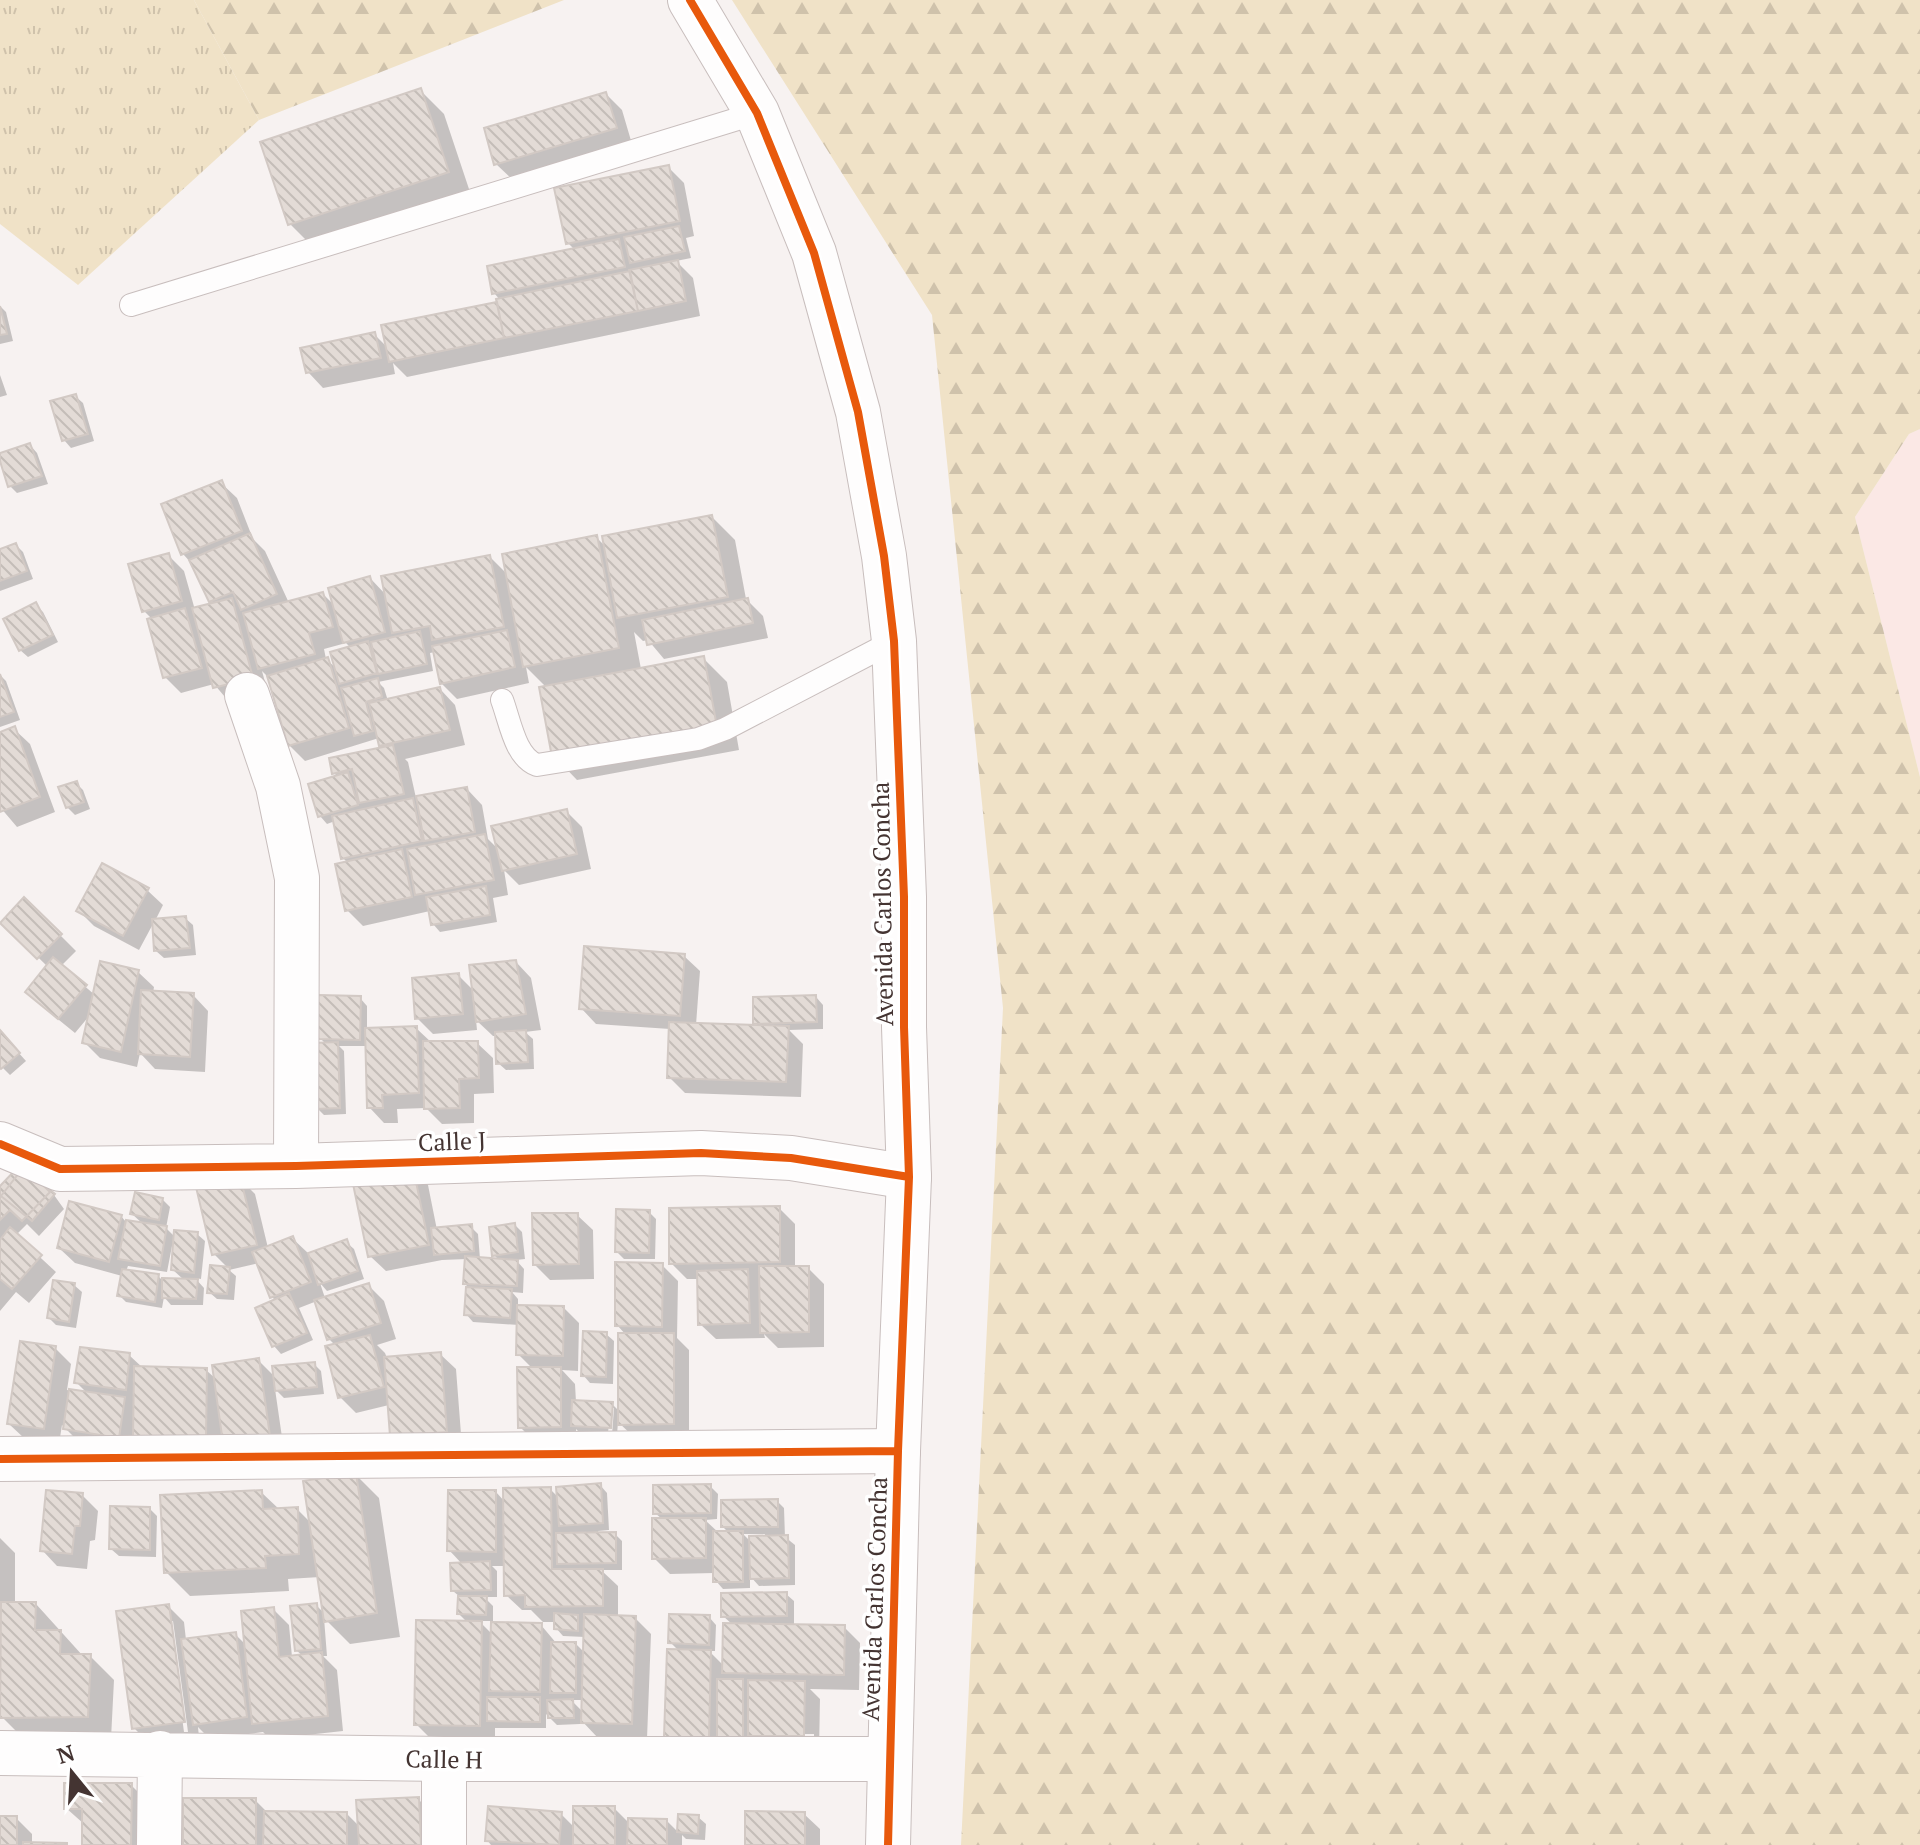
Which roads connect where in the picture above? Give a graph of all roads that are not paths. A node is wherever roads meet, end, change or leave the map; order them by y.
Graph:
1 (690, 0) edge
2 (757, 113) junction
3 (131, 305) dead end
4 (894, 641) junction
5 (247, 695) dead end
6 (502, 700) dead end
7 (0, 1144) edge
8 (296, 1166) junction
9 (909, 1177) junction
10 (898, 1451) junction
11 (0, 1459) edge
12 (0, 1753) edge
13 (160, 1753) junction
14 (444, 1759) junction
15 (889, 1759) junction
16 (159, 1845) edge
17 (444, 1845) edge
18 (888, 1845) edge

1 - 2 street, Avenida Carlos Concha
2 - 3 lane
2 - 4 street, Avenida Carlos Concha
4 - 6 lane
4 - 9 street, Avenida Carlos Concha
5 - 8 street
7 - 8 street, Calle J
8 - 9 street, Calle J
9 - 10 street, Avenida Carlos Concha
10 - 11 street
10 - 15 street, Avenida Carlos Concha
12 - 13 street, Calle H
13 - 14 street, Calle H
13 - 16 street
14 - 15 street, Calle H
14 - 17 street
15 - 18 street, Avenida Carlos Concha

